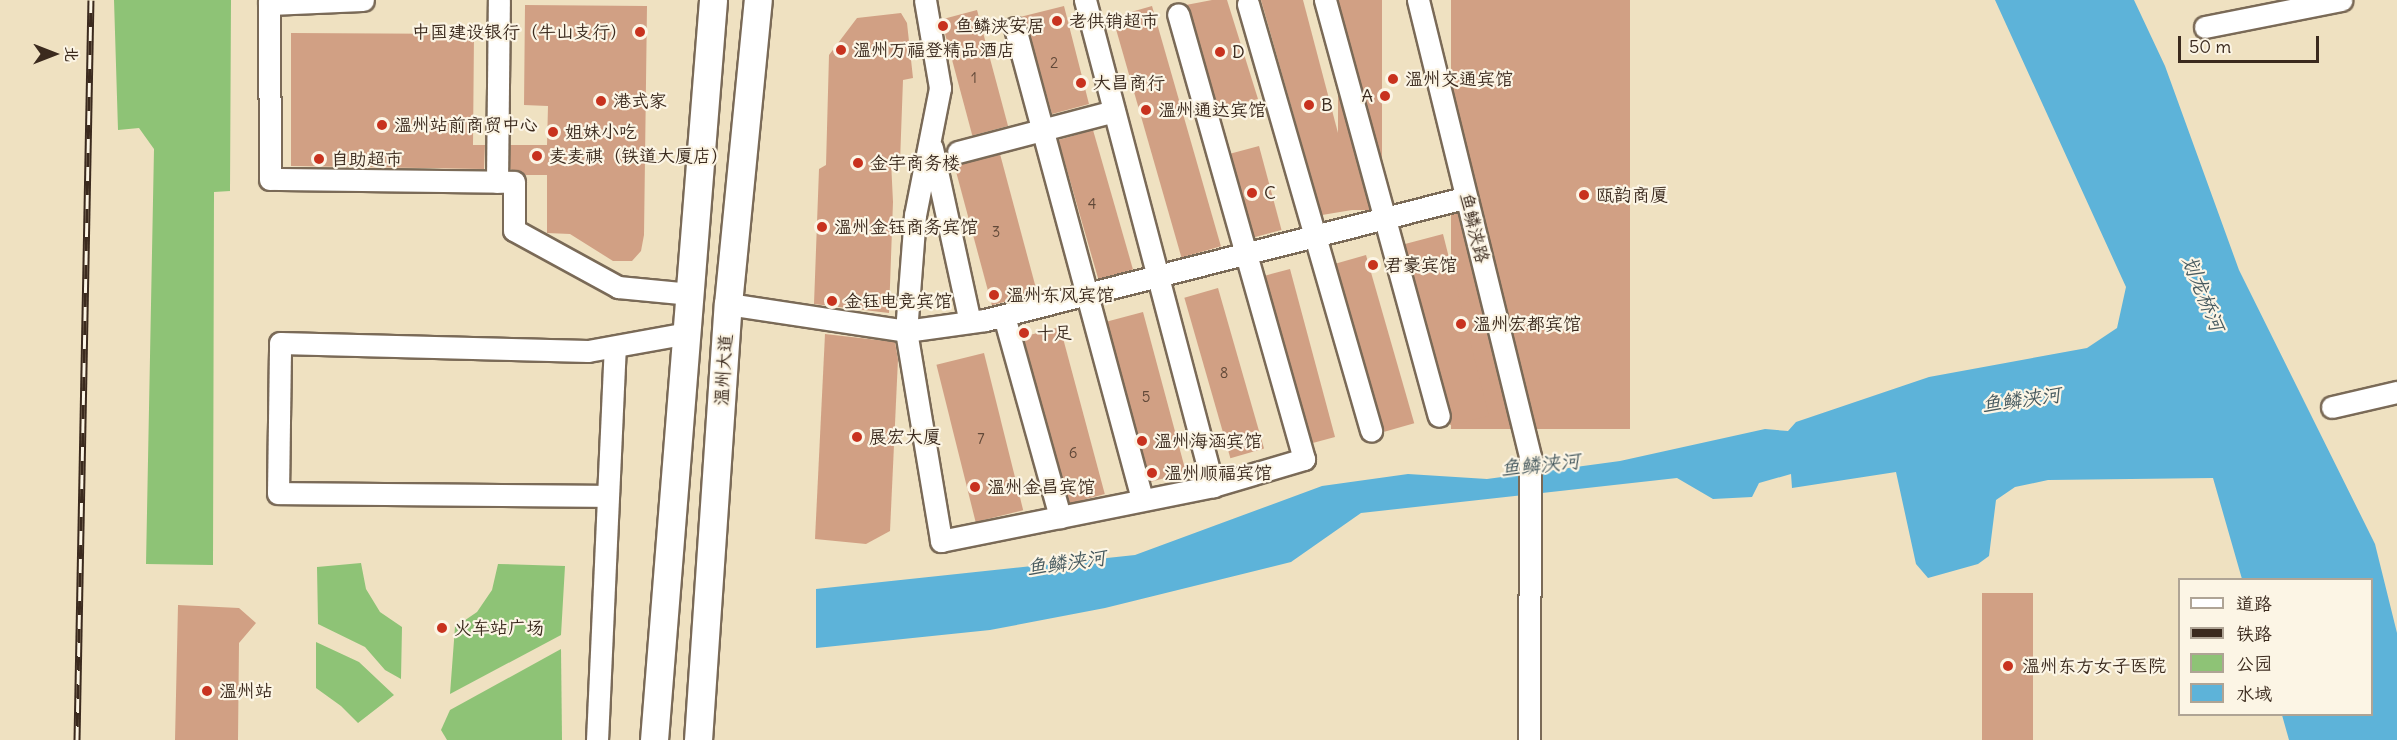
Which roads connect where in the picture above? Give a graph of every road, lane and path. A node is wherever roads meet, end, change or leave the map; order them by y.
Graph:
1 (363, 0) edge
2 (499, 0) edge
3 (713, 0) edge
4 (758, 0) edge
5 (925, 0) edge
6 (1085, 0) edge
7 (1325, 0) edge
8 (1418, 0) edge
9 (2342, 0) edge
10 (269, 2) edge
11 (1248, 4) dead end
12 (1178, 14) dead end
13 (2205, 27) dead end
14 (1015, 28) dead end
15 (1114, 111) junction
16 (1043, 132) junction
17 (930, 139) junction
18 (958, 152) dead end
19 (497, 182) junction
20 (1466, 197) junction
21 (1385, 219) junction
22 (1315, 237) junction
23 (1244, 256) junction
24 (1158, 278) junction
25 (691, 294) junction
26 (1085, 296) junction
27 (728, 304) junction
28 (1004, 316) junction
29 (970, 322) junction
30 (906, 331) junction
31 (688, 333) junction
32 (615, 347) junction
33 (2397, 392) edge
34 (2332, 407) dead end
35 (1439, 416) dead end
36 (1371, 431) dead end
37 (1213, 486) junction
38 (608, 496) junction
39 (1142, 498) junction
40 (1060, 517) junction
41 (597, 740) edge
42 (654, 740) edge
43 (698, 740) edge
44 (1528, 740) edge

1 - 10 street
2 - 19 street
3 - 25 main road
4 - 27 main road, 温州大道
5 - 17 street
6 - 15 street
7 - 21 street
8 - 20 street, 鱼鳞浃路
9 - 13 street
10 - 19 street
11 - 22 street
12 - 23 street
14 - 16 street
15 - 16 street
15 - 24 street
16 - 18 street
16 - 26 street
17 - 29 street
17 - 30 street
19 - 25 street
20 - 21 street
20 - 44 street, 鱼鳞浃路
21 - 22 street
21 - 35 street
22 - 23 street
22 - 36 street
23 - 24 street
23 - 37 street
24 - 26 street
24 - 37 street
25 - 31 main road
26 - 28 street
26 - 39 street
27 - 30 street
27 - 43 main road, 温州大道
28 - 29 street
28 - 40 street
29 - 30 street
30 - 40 street
31 - 32 street
31 - 42 main road
32 - 38 street
32 - 38 street
33 - 34 street
37 - 39 street
38 - 41 street
39 - 40 street

